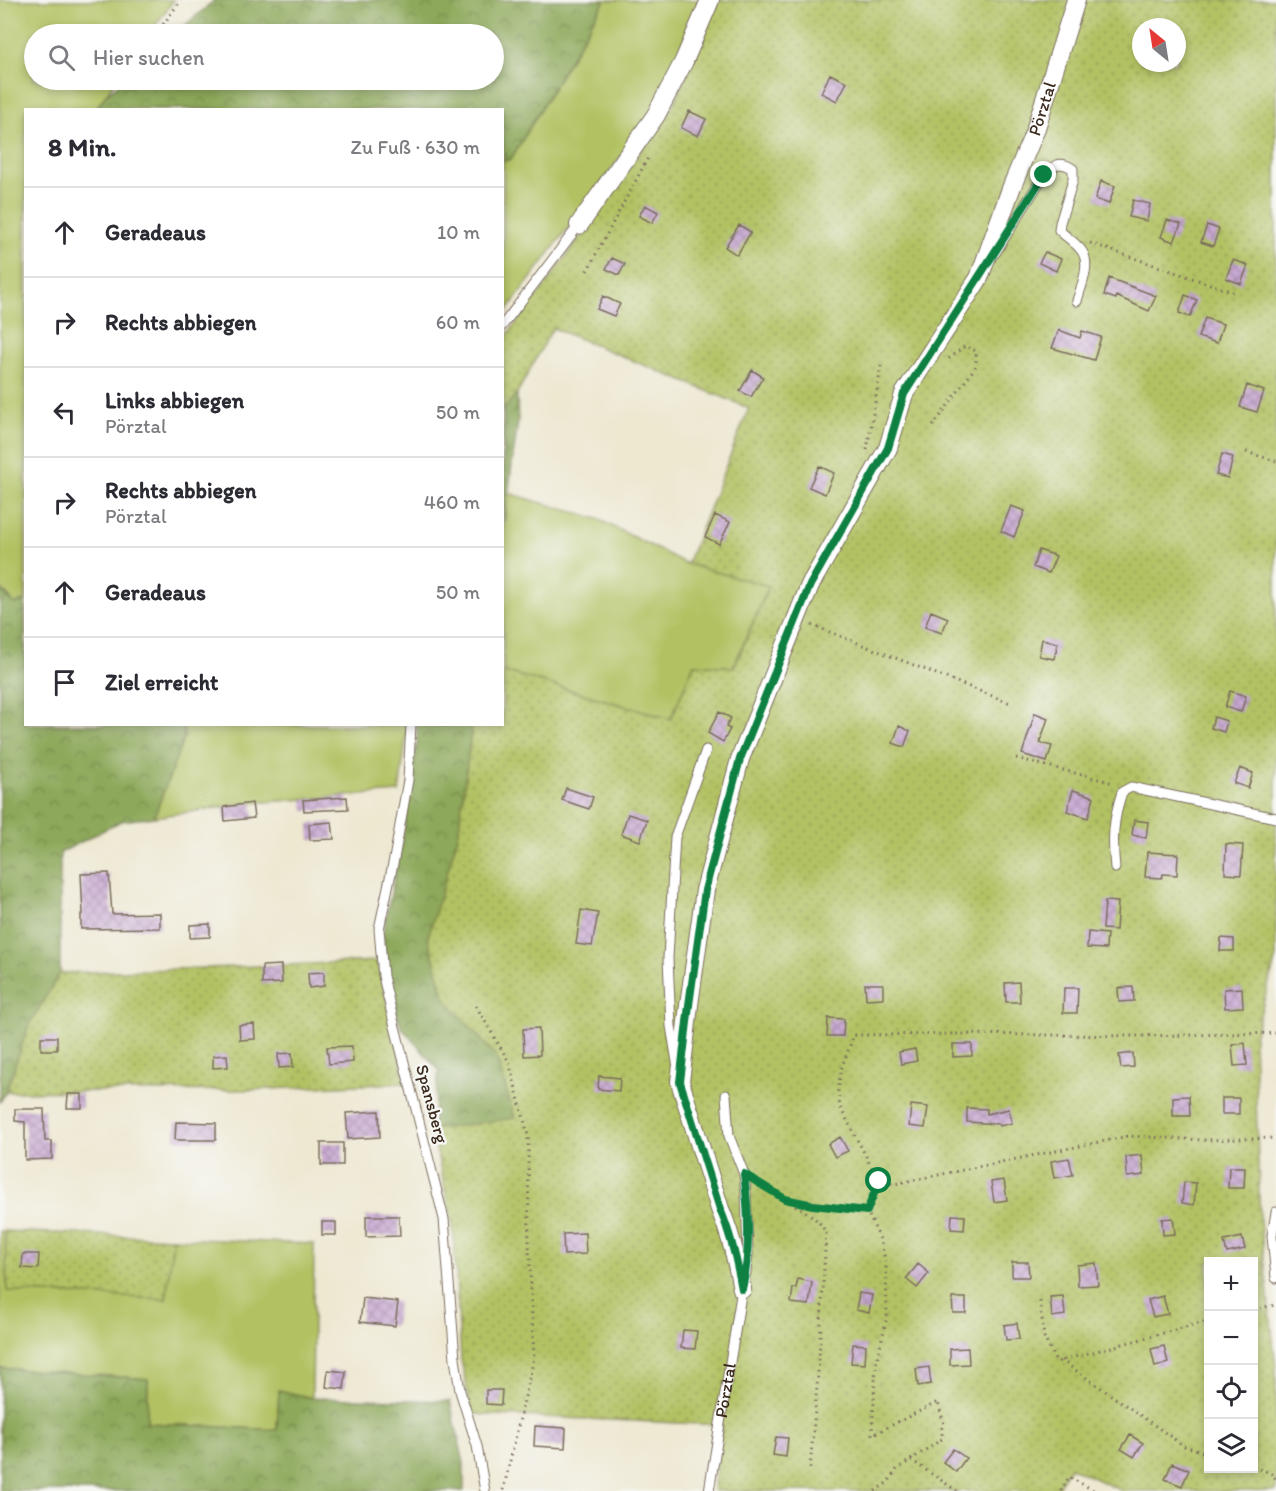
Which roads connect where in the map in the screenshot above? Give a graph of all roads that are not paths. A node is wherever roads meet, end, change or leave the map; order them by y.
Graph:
1 (710, 0) edge
2 (1076, 0) edge
3 (579, 225) joint
4 (979, 278) junction
5 (1077, 301) dead end
6 (504, 323) edge
7 (411, 726) edge
8 (706, 750) dead end
9 (1276, 818) edge
10 (1115, 868) dead end
11 (680, 1082) junction
12 (726, 1095) dead end
13 (1276, 1212) edge
14 (1276, 1278) edge
15 (742, 1289) junction
16 (485, 1491) edge
17 (709, 1491) edge

1 - 3 street
2 - 4 street, Pörztal
3 - 6 lane
4 - 5 lane
4 - 11 street, Pörztal
7 - 16 lane, Spansberg
8 - 11 lane
9 - 10 lane
11 - 15 street, Pörztal
12 - 15 lane, Pörztal
13 - 14 lane
15 - 17 lane, Pörztal

